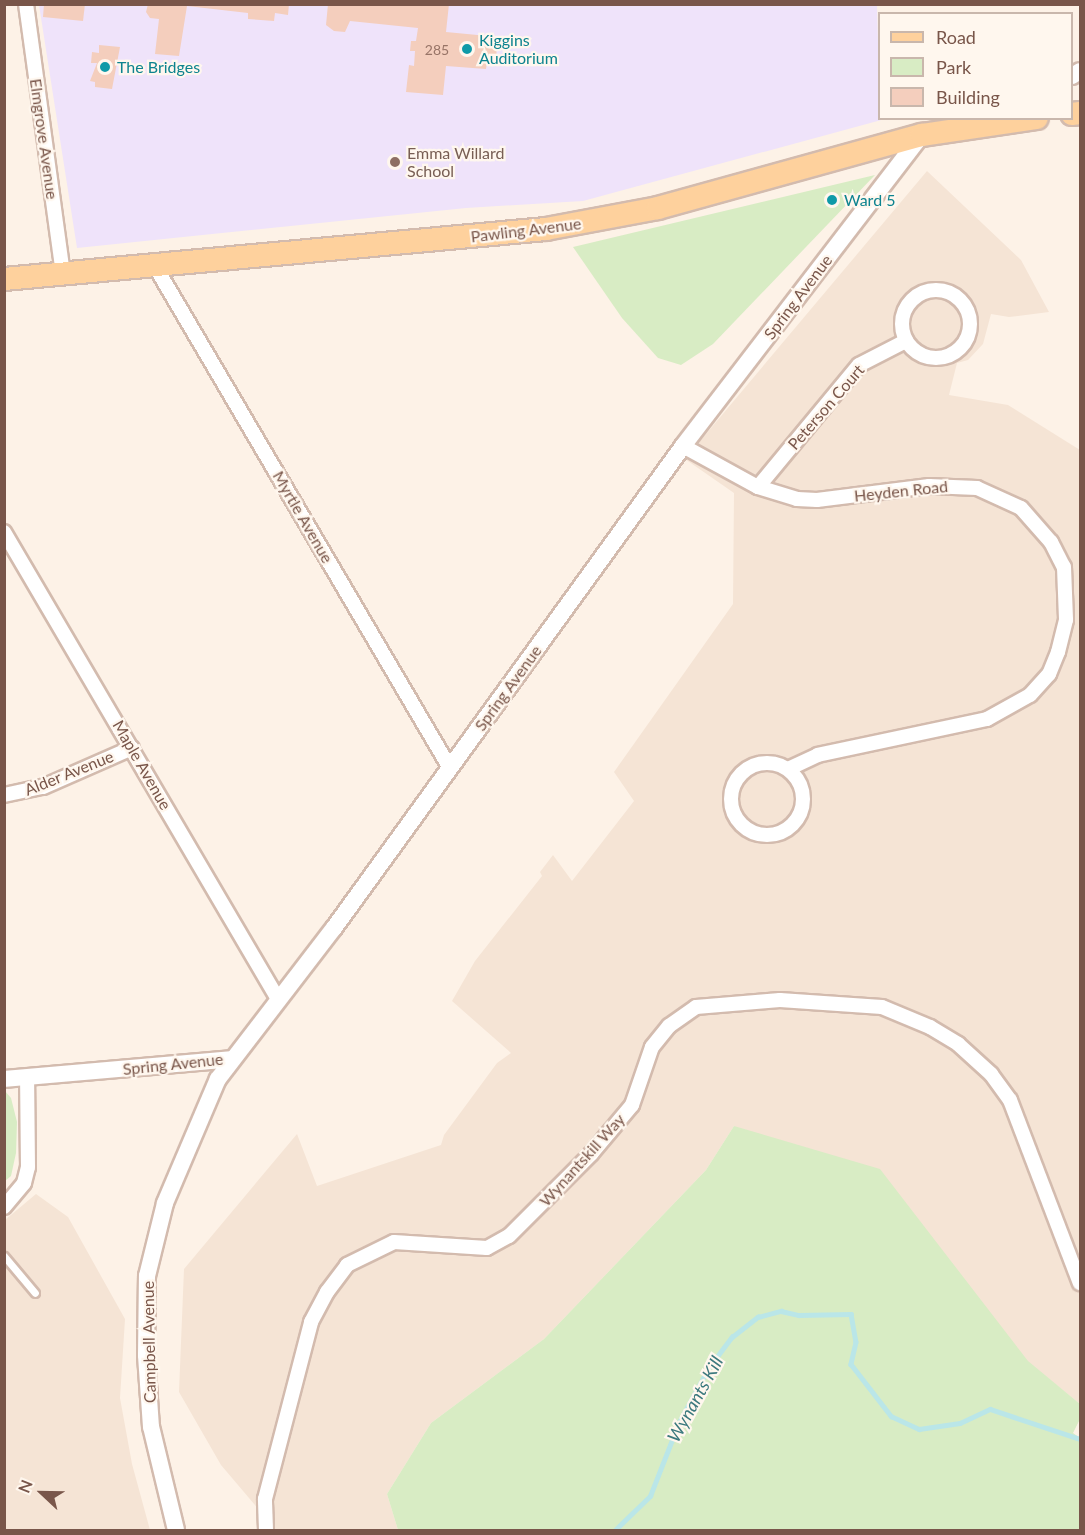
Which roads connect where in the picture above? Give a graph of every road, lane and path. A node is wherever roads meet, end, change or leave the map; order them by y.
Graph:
1 (27, 4) edge
2 (996, 121) edge
3 (922, 135) junction
4 (155, 266) junction
5 (63, 274) junction
6 (4, 279) edge
7 (906, 341) junction
8 (683, 447) junction
9 (758, 487) junction
10 (4, 532) edge
11 (132, 748) junction
12 (450, 768) junction
13 (790, 768) junction
14 (4, 795) edge
15 (278, 999) junction
16 (231, 1059) junction
17 (27, 1077) junction
18 (4, 1079) edge
19 (4, 1207) edge
20 (4, 1256) edge
21 (1080, 1283) edge
22 (35, 1293) dead end
23 (176, 1530) edge
24 (266, 1530) edge

1 - 5 street, Elmgrove Avenue
2 - 3 main road, Pawling Avenue
3 - 4 main road, Pawling Avenue
3 - 8 street, Spring Avenue
4 - 5 main road, Pawling Avenue
4 - 12 street, Myrtle Avenue
5 - 6 main road, Pawling Avenue
7 - 7 street
7 - 9 street, Peterson Court
8 - 9 street, Heyden Road
8 - 12 street, Spring Avenue
9 - 13 street, Heyden Road
10 - 11 street, Maple Avenue
11 - 14 street, Alder Avenue
11 - 15 street, Maple Avenue
12 - 15 street, Spring Avenue
13 - 13 street
15 - 16 street, Spring Avenue
16 - 17 street, Spring Avenue
16 - 23 street, Campbell Avenue
17 - 18 street, Spring Avenue
17 - 19 street
20 - 22 lane
21 - 24 street, Wynantskill Way

